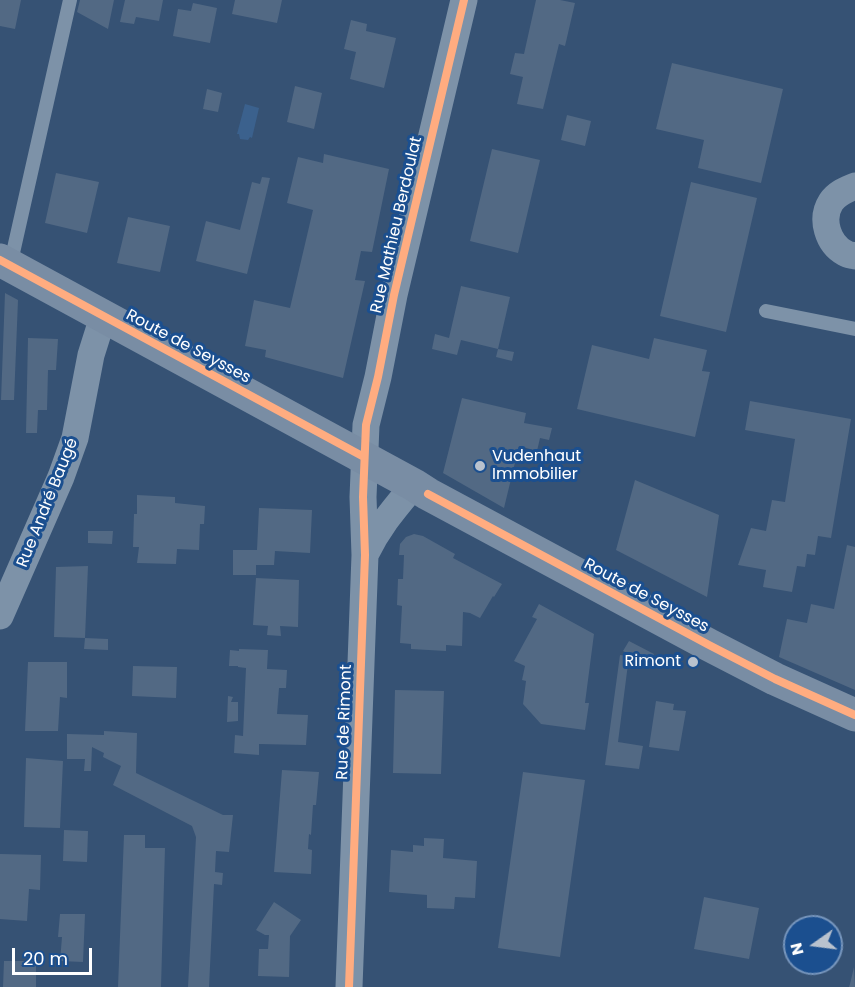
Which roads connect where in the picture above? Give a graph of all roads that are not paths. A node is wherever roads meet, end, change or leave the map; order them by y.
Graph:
1 (70, 0) edge
2 (464, 0) edge
3 (855, 186) edge
4 (855, 256) edge
5 (5, 263) edge
6 (766, 311) dead end
7 (103, 317) junction
8 (855, 328) edge
9 (364, 457) junction
10 (414, 485) junction
11 (365, 555) junction
12 (0, 616) edge
13 (855, 715) edge
14 (349, 987) edge

1 - 5 lane
2 - 9 street, Rue Mathieu Berdoulat
3 - 4 street
5 - 7 main road, Route de Seysses
6 - 8 lane
7 - 9 main road, Route de Seysses
7 - 12 street, Rue André Baugé
9 - 10 main road, Route de Seysses
9 - 11 street, Rue de Rimont
10 - 11 street, Rue de Rimont
10 - 13 main road, Route de Seysses
11 - 14 street, Rue de Rimont

